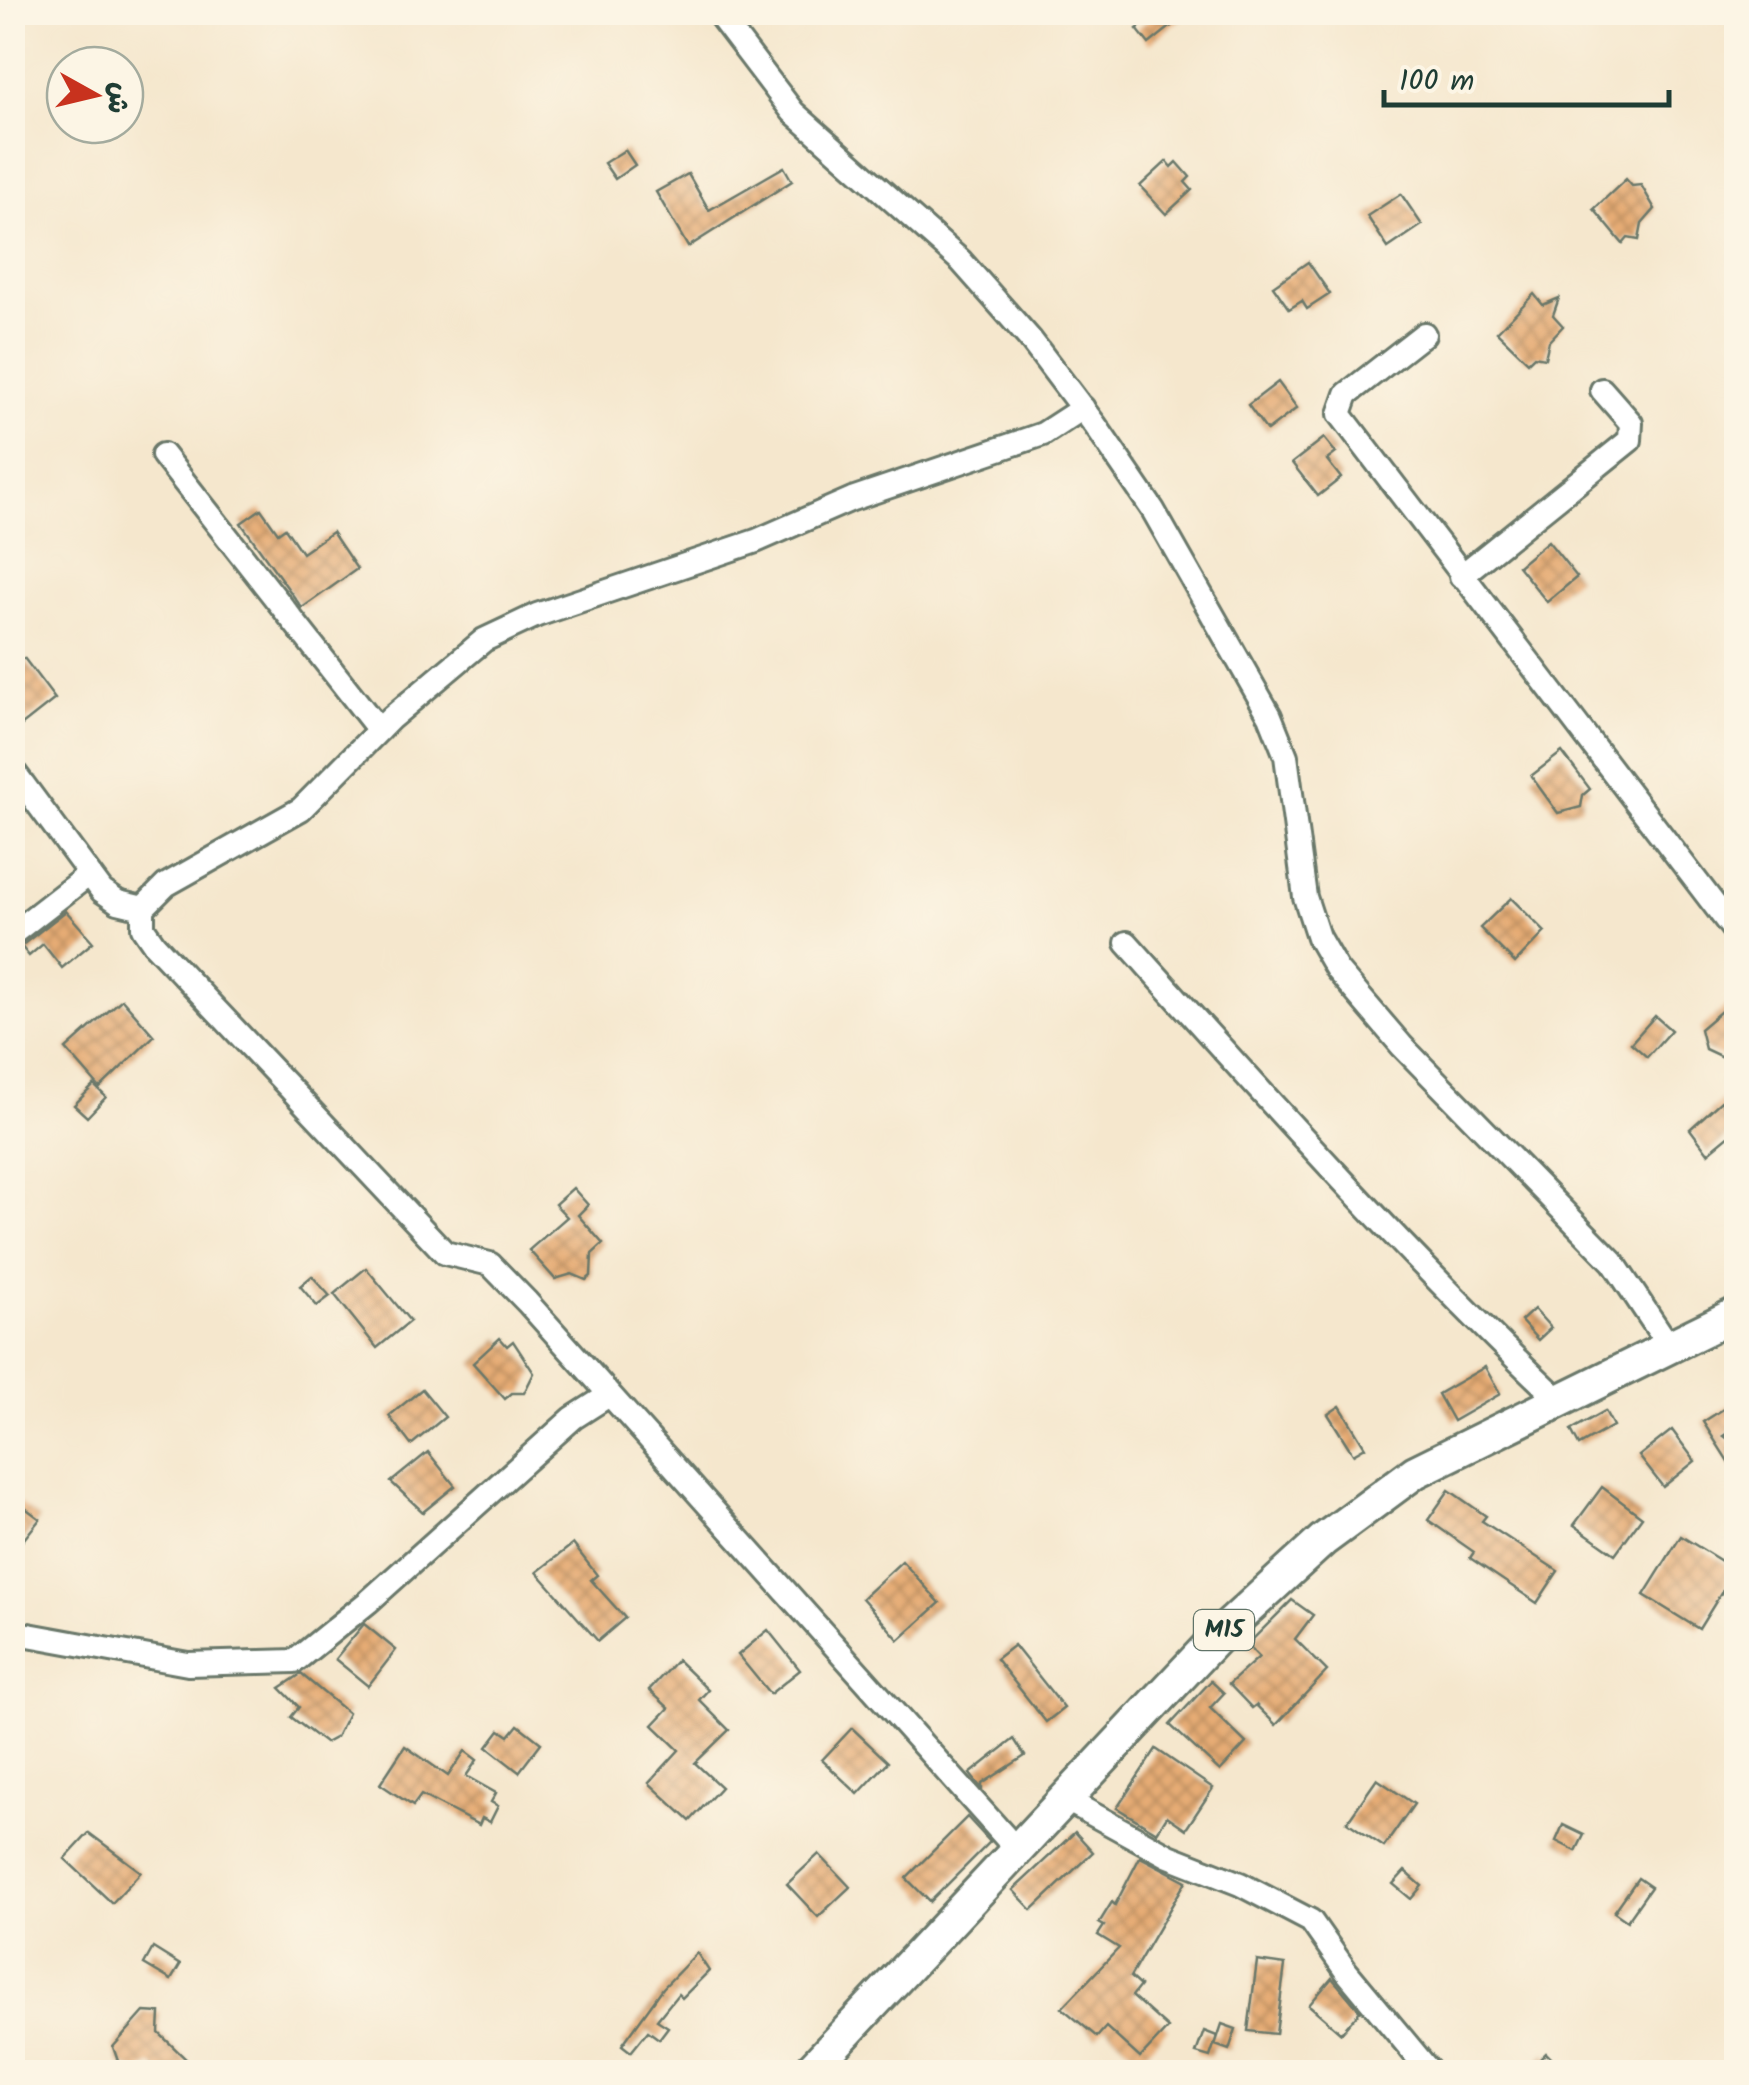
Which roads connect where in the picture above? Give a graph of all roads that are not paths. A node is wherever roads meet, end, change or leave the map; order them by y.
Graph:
1 (717, 12) edge
2 (1424, 334) dead end
3 (1602, 390) dead end
4 (1082, 408) junction
5 (163, 456) dead end
6 (1461, 576) junction
7 (379, 730) junction
8 (12, 769) edge
9 (88, 875) junction
10 (143, 908) junction
11 (1736, 933) edge
12 (12, 934) edge
13 (1128, 943) dead end
14 (1736, 1314) edge
15 (1669, 1346) junction
16 (609, 1395) junction
17 (1560, 1400) junction
18 (12, 1632) edge
19 (1065, 1799) junction
20 (1017, 1850) junction
21 (809, 2072) edge
22 (1430, 2072) edge

1 - 4 street
2 - 6 street
3 - 6 street
4 - 7 street
4 - 15 street
5 - 7 street
6 - 11 street
7 - 10 street
8 - 9 street
9 - 10 street
9 - 12 street
10 - 16 street
13 - 17 street
14 - 15 highway, M15
15 - 17 highway, M15
16 - 18 street
16 - 20 street
17 - 19 highway, M15
19 - 20 highway, M15
19 - 22 street
20 - 21 highway, M15

